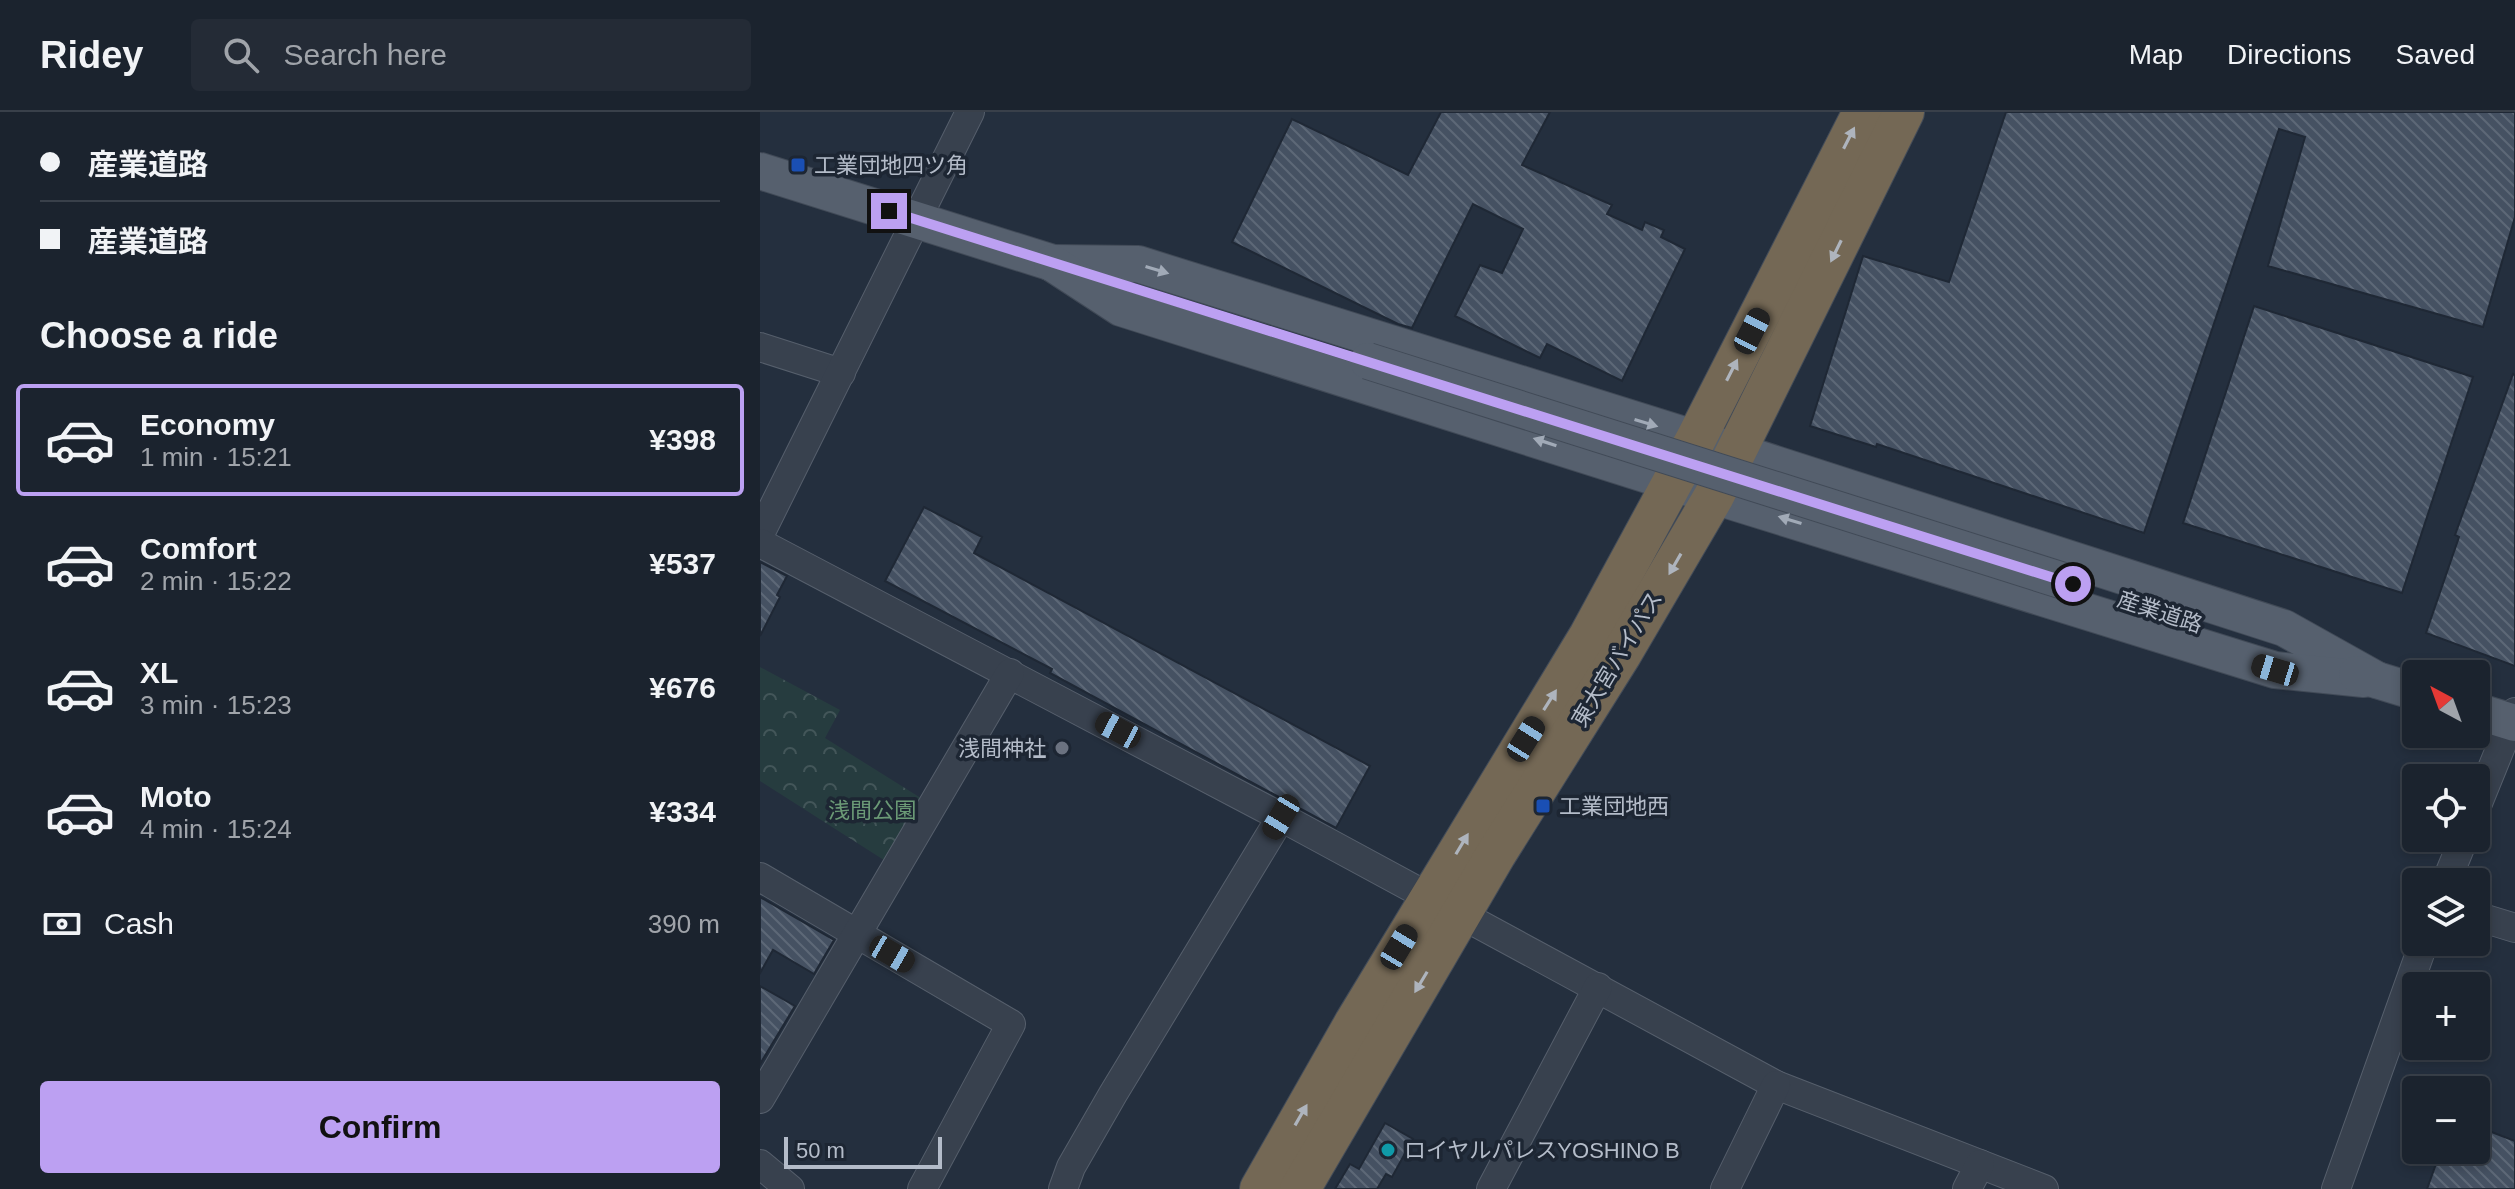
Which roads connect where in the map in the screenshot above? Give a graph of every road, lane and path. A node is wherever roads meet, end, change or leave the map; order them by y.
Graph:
1 (970, 112) edge
2 (1863, 112) edge
3 (1904, 112) edge
4 (760, 171) edge
5 (915, 219) junction
6 (1052, 263) junction
7 (760, 347) edge
8 (841, 373) junction
9 (1696, 439) junction
10 (1738, 452) junction
11 (1672, 483) junction
12 (1714, 496) junction
13 (760, 534) edge
14 (760, 543) edge
15 (1010, 673) junction
16 (2377, 680) junction
17 (2402, 688) edge
18 (2490, 714) edge
19 (2513, 719) edge
20 (2490, 774) edge
21 (1281, 817) junction
22 (760, 877) edge
23 (1445, 906) junction
24 (2490, 920) edge
25 (2515, 928) edge
26 (857, 934) junction
27 (2419, 956) edge
28 (1598, 987) junction
29 (1776, 1085) junction
30 (760, 1099) edge
31 (760, 1164) edge
32 (1974, 1177) edge
33 (790, 1189) edge
34 (922, 1189) edge
35 (1063, 1189) edge
36 (1260, 1189) edge
37 (1300, 1189) edge
38 (1491, 1189) edge
39 (1725, 1189) edge
40 (2044, 1189) edge
41 (2336, 1189) edge

1 - 5 street
9 -> 2 highway, 東大宮バイパス
3 -> 10 highway, 東大宮バイパス
4 - 5 main road, 産業道路
5 - 6 main road, 産業道路
5 - 8 street
6 -> 9 main road
11 -> 6 main road
6 - 16 main road, 産業道路, bridge
7 - 8 street
8 - 13 street
9 - 10 main road
9 - 11 highway, 東大宮バイパス
10 - 12 highway, 東大宮バイパス
10 - 16 main road
11 - 12 main road
23 -> 11 highway, 東大宮バイパス
16 -> 12 main road
12 -> 23 highway, 東大宮バイパス
14 - 15 street
15 - 21 street
15 - 26 street
16 - 17 main road, 産業道路
18 - 19 main road
19 - 20 street
21 - 23 street
21 - 35 street
22 - 26 street
23 - 28 street
36 -> 23 highway, 東大宮バイパス
23 -> 37 highway, 東大宮バイパス
24 - 25 street
26 - 30 street
26 - 34 street
27 - 41 street
28 - 29 street
28 - 38 street
29 - 32 street
29 - 39 street
31 - 33 street
32 - 40 street

